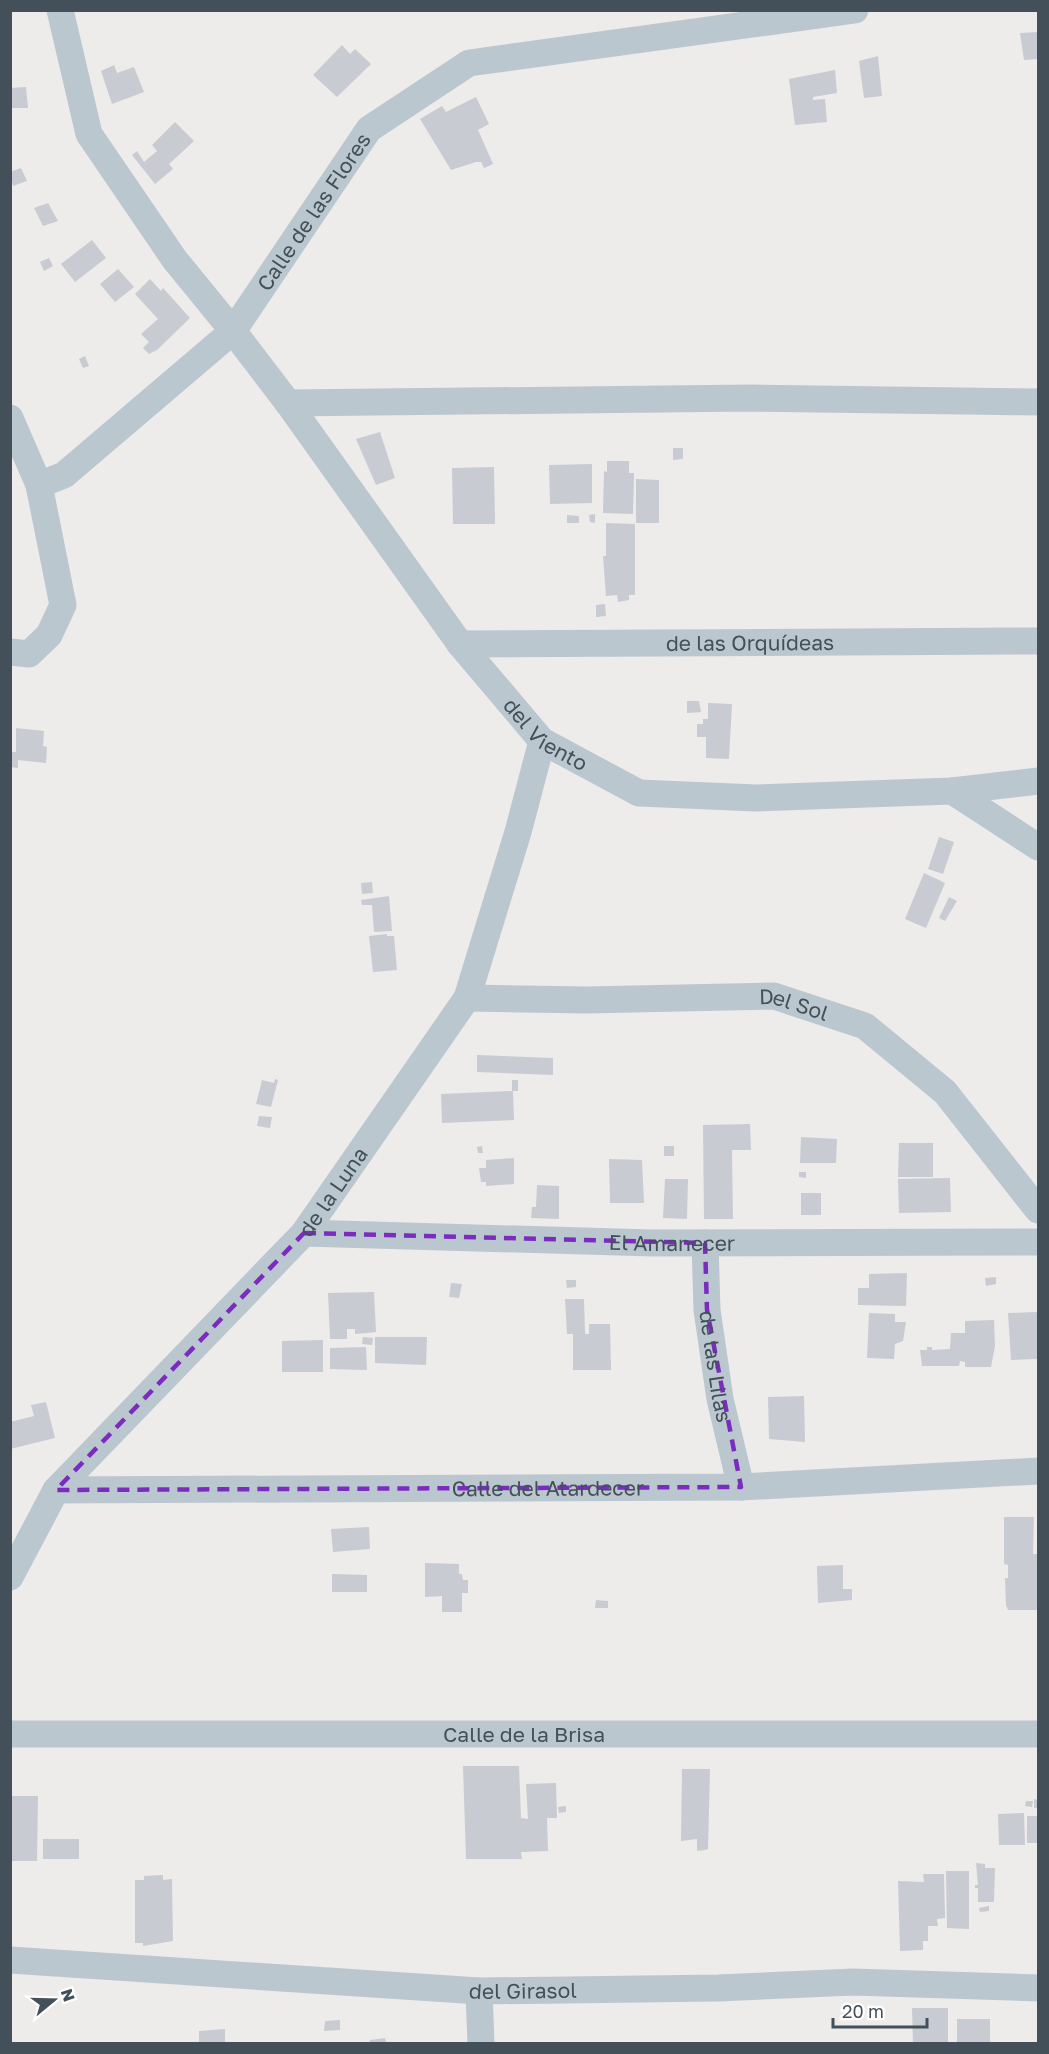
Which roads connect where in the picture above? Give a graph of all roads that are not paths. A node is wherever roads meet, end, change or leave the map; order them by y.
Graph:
1 (60, 10) edge
2 (855, 10) edge
3 (233, 331) junction
4 (1038, 402) edge
5 (288, 403) junction
6 (10, 418) edge
7 (39, 485) junction
8 (1038, 641) edge
9 (460, 644) junction
10 (10, 652) edge
11 (542, 741) junction
12 (1038, 781) edge
13 (952, 791) junction
14 (1038, 847) edge
15 (466, 998) junction
16 (1038, 1210) edge
17 (304, 1233) junction
18 (1038, 1242) edge
19 (705, 1243) junction
20 (1038, 1471) edge
21 (741, 1487) junction
22 (56, 1490) junction
23 (10, 1577) edge
24 (10, 1734) edge
25 (1038, 1734) edge
26 (10, 1959) edge
27 (1038, 1988) edge
28 (479, 1991) junction
29 (483, 2040) edge

1 - 3 street, del Viento
2 - 3 street, Calle de las Flores
3 - 5 street, del Viento
3 - 7 street, Calle de las Flores
4 - 5 street
5 - 9 street, del Viento
6 - 7 street
7 - 10 street
8 - 9 street, de las Orquídeas
9 - 11 street, del Viento
11 - 13 street, del Viento
11 - 15 street, de la Luna
12 - 13 street, del Viento
13 - 14 street
15 - 16 street, Del Sol
15 - 17 street, de la Luna
17 - 19 street, El Amanecer
17 - 22 street, de la Luna
18 - 19 street, El Amanecer
19 - 21 street, de las Lilas
20 - 21 street, Calle del Atardecer
21 - 22 street, Calle del Atardecer
22 - 23 street, de la Luna
24 - 25 street, Calle de la Brisa
26 - 28 street, del Girasol
27 - 28 street, del Girasol
28 - 29 street

